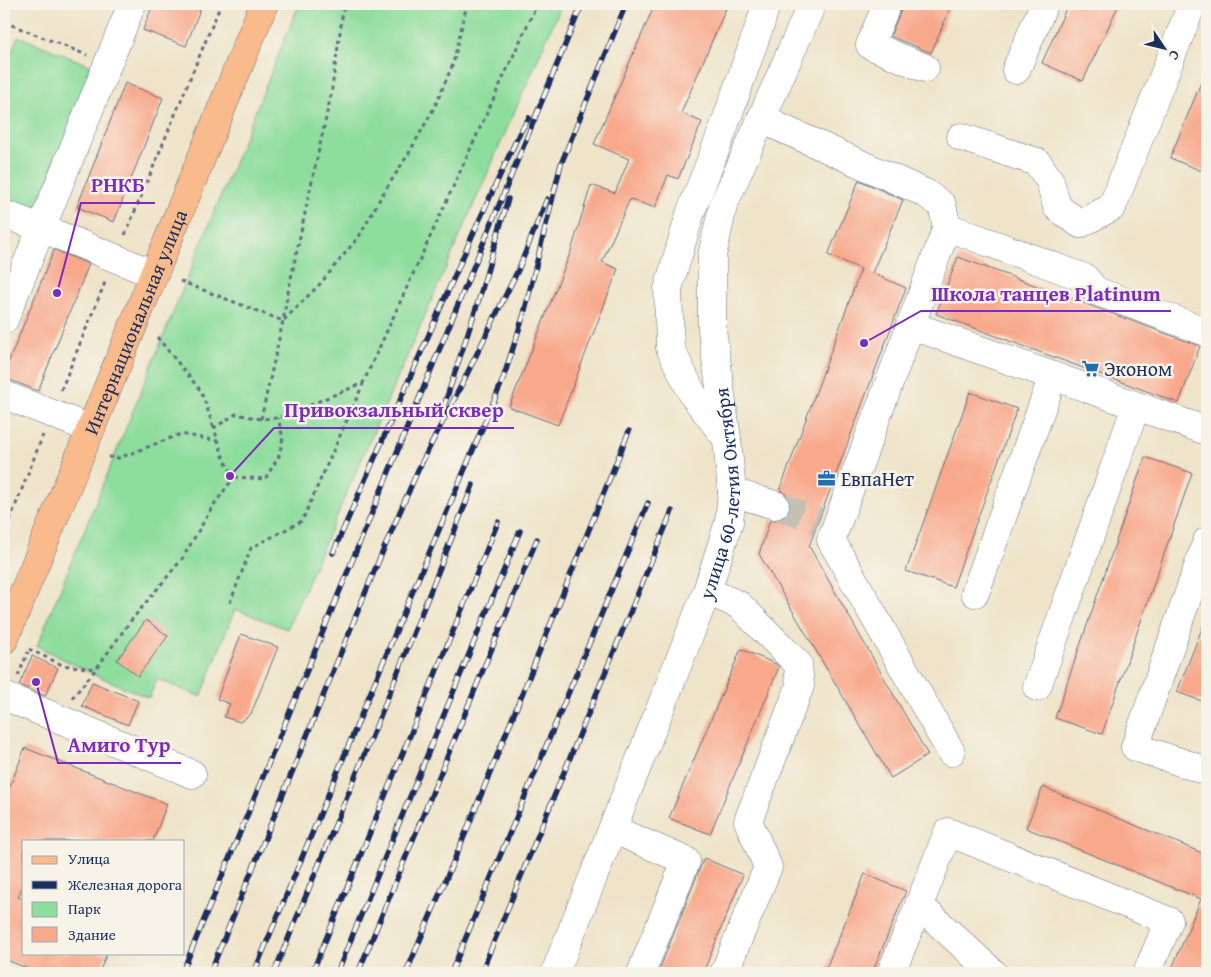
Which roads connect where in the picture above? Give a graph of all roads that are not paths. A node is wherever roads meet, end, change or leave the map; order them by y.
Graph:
1 (132, 4) edge
2 (264, 4) edge
3 (766, 4) edge
4 (812, 4) edge
5 (887, 4) edge
6 (1044, 4) edge
7 (1192, 4) edge
8 (924, 68) dead end
9 (1016, 70) dead end
10 (761, 119) junction
11 (962, 137) dead end
12 (4, 214) edge
13 (946, 227) junction
14 (41, 228) junction
15 (167, 278) junction
16 (4, 320) edge
17 (910, 325) junction
18 (1207, 332) edge
19 (1054, 376) junction
20 (4, 395) edge
21 (1136, 406) junction
22 (91, 429) junction
23 (1207, 431) edge
24 (727, 439) junction
25 (732, 492) junction
26 (775, 505) tunnel mouth
27 (1207, 540) edge
28 (707, 591) junction
29 (975, 593) dead end
30 (4, 640) edge
31 (1037, 687) dead end
32 (4, 696) edge
33 (952, 752) dead end
34 (1207, 771) edge
35 (192, 774) dead end
36 (612, 829) junction
37 (919, 905) junction
38 (555, 973) edge
39 (641, 973) edge
40 (724, 973) edge
41 (891, 973) edge
42 (994, 973) edge
43 (1147, 973) edge

1 - 14 street
2 - 15 main road, Интернациональная улица
3 - 24 street
4 - 10 street, улица 60-летия Октября
5 - 8 street
6 - 9 street
7 - 11 street
10 - 13 street
10 - 24 street, улица 60-летия Октября
12 - 14 street
13 - 17 street
13 - 18 street
14 - 15 street
14 - 16 street
15 - 22 main road, Интернациональная улица
17 - 19 street
17 - 33 street
19 - 21 street
19 - 29 street
20 - 22 street
21 - 23 street
21 - 31 street
22 - 30 main road, Интернациональная улица
24 - 25 street, улица 60-летия Октября
25 - 26 street
25 - 28 street, улица 60-летия Октября
27 - 34 street
28 - 36 street, улица 60-летия Октября
28 - 40 street
32 - 35 street
36 - 38 street, улица 60-летия Октября
36 - 39 street
37 - 41 street
37 - 42 street
37 - 43 street

